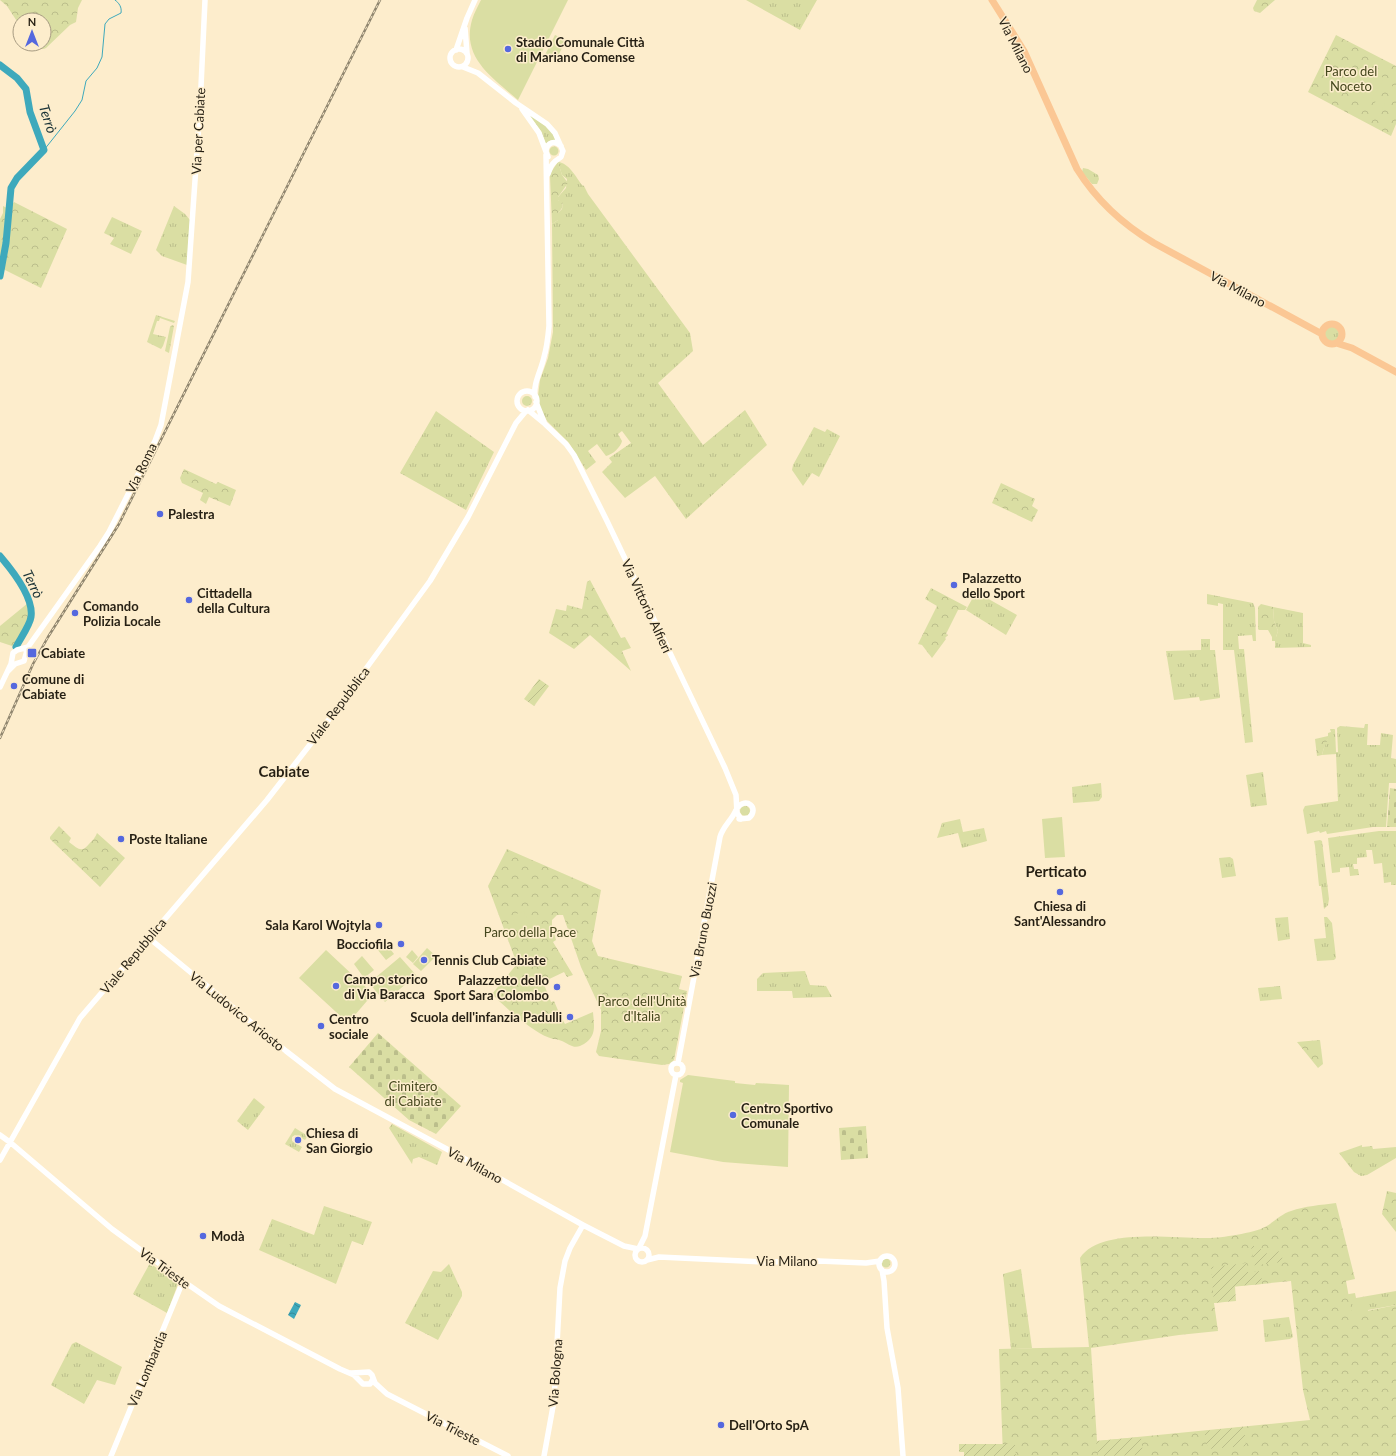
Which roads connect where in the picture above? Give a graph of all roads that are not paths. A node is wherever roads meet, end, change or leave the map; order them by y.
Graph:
1 (205, 0) edge
2 (475, 0) edge
3 (992, 0) edge
4 (467, 18) junction
5 (456, 50) junction
6 (467, 55) junction
7 (463, 66) junction
8 (478, 73) junction
9 (516, 103) junction
10 (561, 146) junction
11 (546, 154) junction
12 (555, 160) junction
13 (548, 174) junction
14 (190, 263) joint
15 (1329, 324) junction
16 (1309, 326) junction
17 (1322, 334) junction
18 (1343, 334) junction
19 (1336, 343) junction
20 (1352, 348) junction
21 (1396, 372) edge
22 (536, 382) junction
23 (526, 391) junction
24 (536, 399) junction
25 (519, 406) junction
26 (527, 410) junction
27 (516, 423) junction
28 (545, 424) junction
29 (28, 647) junction
30 (21, 650) junction
31 (26, 656) junction
32 (13, 658) junction
33 (18, 663) junction
34 (8, 671) junction
35 (0, 686) edge
36 (736, 795) junction
37 (743, 803) junction
38 (737, 809) junction
39 (741, 819) junction
40 (729, 822) junction
41 (149, 938) junction
42 (327, 1082) joint
43 (0, 1135) edge
44 (10, 1142) junction
45 (0, 1160) edge
46 (583, 1225) junction
47 (645, 1236) junction
48 (624, 1246) junction
49 (639, 1248) junction
50 (647, 1251) junction
51 (659, 1257) junction
52 (635, 1258) junction
53 (647, 1260) junction
54 (880, 1260) junction
55 (866, 1263) junction
56 (881, 1269) junction
57 (889, 1271) junction
58 (183, 1281) junction
59 (884, 1281) junction
60 (350, 1372) junction
61 (363, 1373) junction
62 (360, 1381) junction
63 (371, 1382) junction
64 (111, 1456) edge
65 (507, 1456) edge
66 (544, 1456) edge
67 (903, 1456) edge

1 - 14 street, Via per Cabiate
2 - 4 street
3 - 16 main road, Via Milano
4 - 5 street
4 - 6 street
5 - 6 street
5 - 7 street
6 - 7 street
6 - 8 street
7 - 8 street
8 - 9 street
9 - 10 street
9 - 11 street
10 - 11 street
10 - 12 street
11 - 12 street
11 - 13 street
12 - 13 street
13 - 22 street
14 - 29 street, Via Roma
15 - 16 main road
15 - 17 main road
15 - 18 main road
16 - 17 main road, Via Milano
17 - 19 main road
18 - 19 main road
18 - 20 main road
19 - 20 main road
20 - 21 main road
22 - 23 street
22 - 24 street
23 - 24 street
23 - 25 street
24 - 26 street
24 - 28 street, Via Vittorio Alfieri
25 - 26 street
25 - 27 street, Viale Repubblica
26 - 27 street, Viale Repubblica
26 - 28 street, Via Vittorio Alfieri
27 - 41 street, Viale Repubblica
28 - 36 street, Via Vittorio Alfieri
29 - 30 street
29 - 31 street, Via Roma
30 - 31 street
30 - 32 street
31 - 33 street
32 - 33 street
32 - 34 street
33 - 34 street
34 - 35 street
36 - 37 street, Via Vittorio Alfieri
36 - 38 street, Via Vittorio Alfieri
37 - 38 street
37 - 39 street
38 - 39 street
38 - 40 street, Via Bruno Buozzi
39 - 40 street
40 - 47 street, Via Bruno Buozzi
41 - 42 street, Via Ludovico Ariosto
41 - 44 street, Viale Repubblica
42 - 46 street, Via Milano
43 - 44 street, Via Trieste
44 - 45 street, Viale Repubblica
44 - 58 street, Via Trieste
46 - 48 street, Via Milano
46 - 66 street, Via Bologna
47 - 49 street
47 - 50 street
48 - 49 street, Via Milano
48 - 52 street, Via Milano
49 - 50 street
49 - 52 street
50 - 51 street, Via Milano
50 - 53 street
51 - 53 street, Via Milano
51 - 55 street, Via Milano
52 - 53 street
54 - 55 street, Via Milano
54 - 56 street
54 - 57 street
55 - 56 street, Via Milano
56 - 57 street
56 - 59 street
57 - 59 street
58 - 60 street, Via Trieste
58 - 64 street, Via Lombardia
59 - 67 street
60 - 61 street
60 - 62 street
61 - 62 street
61 - 63 street
62 - 63 street
63 - 65 street, Via Trieste

